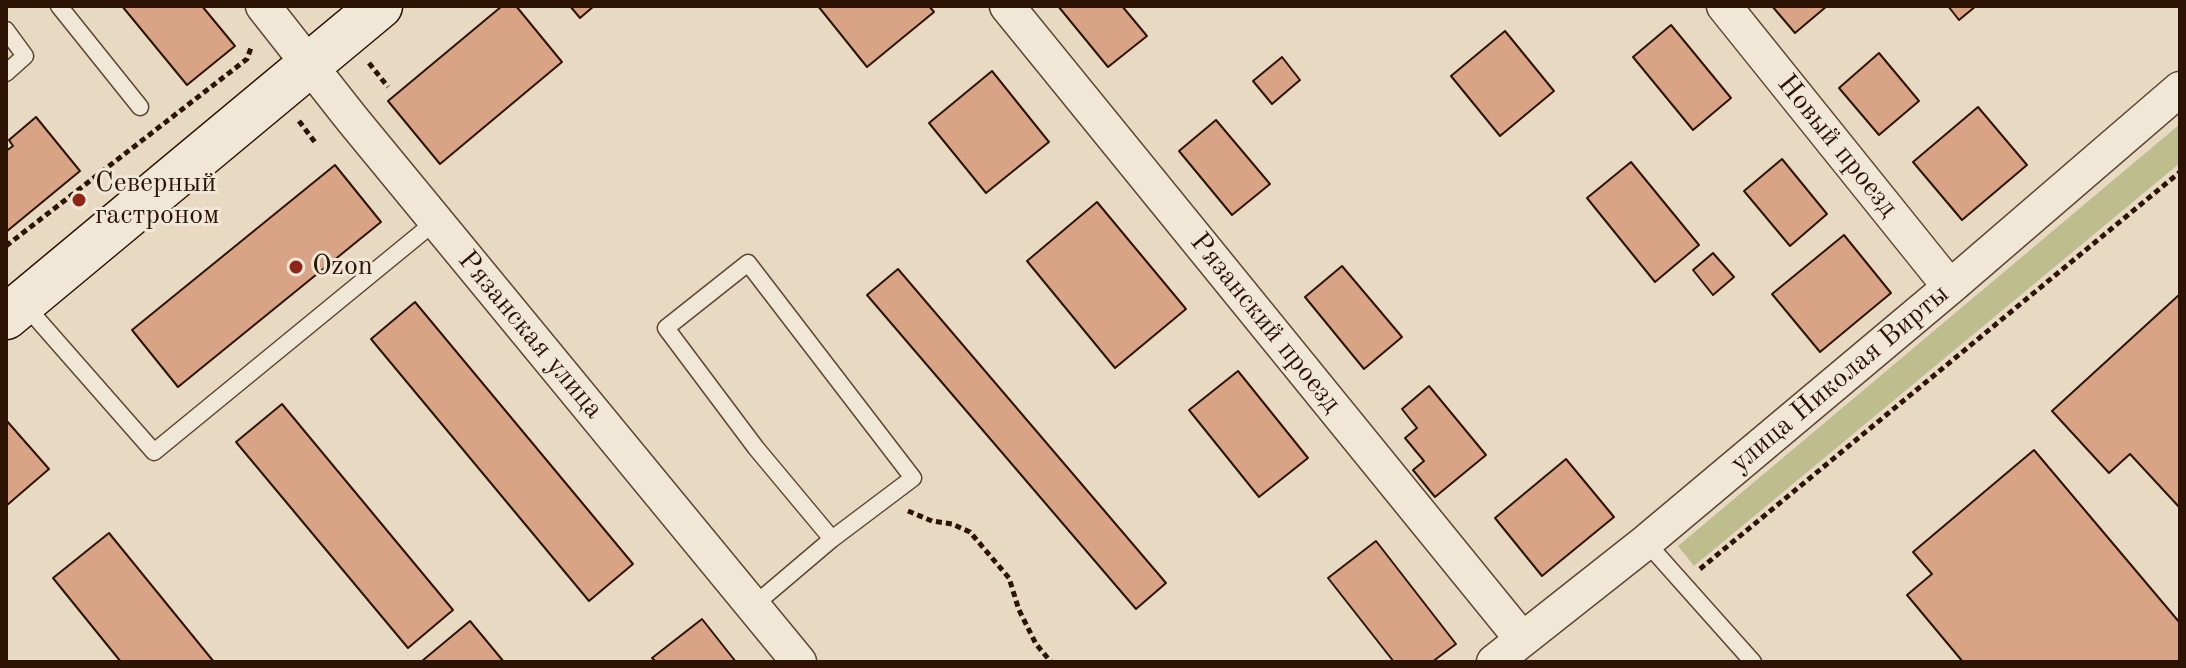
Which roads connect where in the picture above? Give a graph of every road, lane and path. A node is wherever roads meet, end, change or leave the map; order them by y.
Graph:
1 (59, 6) edge
2 (380, 6) edge
3 (1007, 6) edge
4 (1724, 6) edge
5 (271, 15) edge
6 (6, 30) edge
7 (309, 64) junction
8 (6, 73) edge
9 (2180, 89) edge
10 (140, 107) dead end
11 (2180, 172) edge
12 (436, 221) junction
13 (6, 246) edge
14 (1950, 287) junction
15 (15, 310) edge
16 (880, 503) junction
17 (832, 539) junction
18 (1646, 542) junction
19 (1683, 583) junction
20 (753, 606) junction
21 (1522, 639) junction
22 (799, 662) edge
23 (1051, 662) edge
24 (1494, 662) edge
25 (1753, 662) edge

1 - 10 lane
2 - 7 main road
3 - 21 street, Рязанский проезд
4 - 14 street, Новый проезд
5 - 7 street, Рязанская улица
5 - 13 path
6 - 8 lane
7 - 12 street, Рязанская улица
7 - 15 main road
9 - 14 street, улица Николая Вирты
11 - 19 path
12 - 15 lane
12 - 20 street, Рязанская улица
14 - 18 street, улица Николая Вирты
16 - 17 lane
16 - 17 lane
16 - 23 path
17 - 20 lane
18 - 19 lane
18 - 21 street, улица Николая Вирты
19 - 25 lane
20 - 22 street, Рязанская улица
21 - 24 street, улица Николая Вирты

